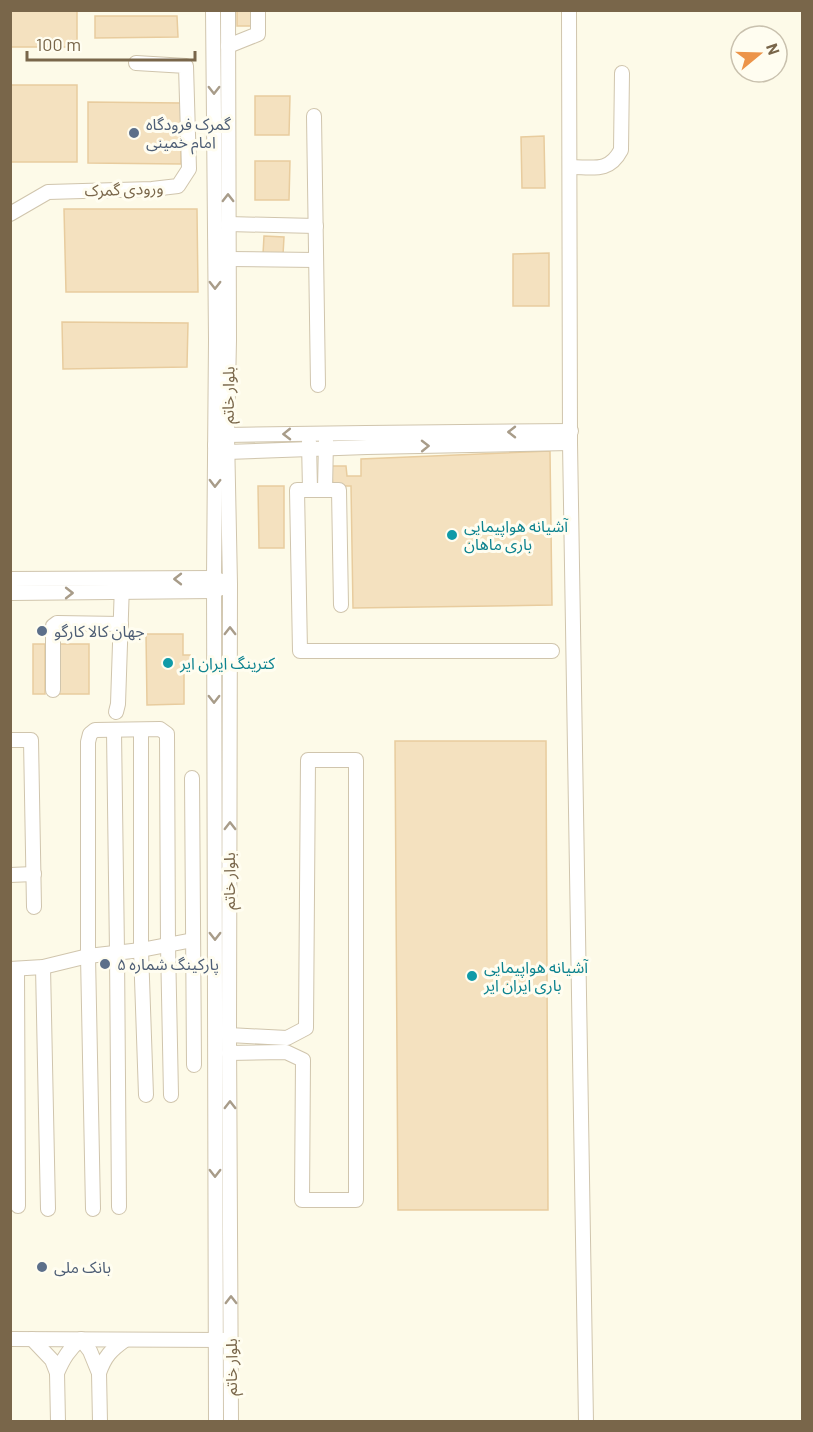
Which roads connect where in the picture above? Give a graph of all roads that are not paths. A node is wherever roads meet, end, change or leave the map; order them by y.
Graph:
1 (213, 10) edge
2 (228, 10) edge
3 (258, 10) edge
4 (569, 10) edge
5 (228, 46) junction
6 (136, 63) dead end
7 (621, 73) dead end
8 (314, 116) dead end
9 (570, 167) junction
10 (10, 214) edge
11 (228, 224) junction
12 (316, 226) junction
13 (221, 240) junction
14 (228, 259) junction
15 (316, 260) junction
16 (222, 340) junction
17 (318, 385) dead end
18 (309, 434) junction
19 (326, 434) junction
20 (227, 435) junction
21 (571, 437) junction
22 (221, 449) junction
23 (309, 449) junction
24 (326, 449) junction
25 (310, 489) junction
26 (325, 489) junction
27 (10, 579) edge
28 (230, 584) junction
29 (214, 585) junction
30 (122, 586) junction
31 (10, 593) edge
32 (341, 605) dead end
33 (121, 624) junction
34 (552, 651) dead end
35 (52, 690) dead end
36 (116, 712) dead end
37 (141, 730) junction
38 (114, 731) junction
39 (10, 740) edge
40 (192, 778) dead end
41 (34, 874) junction
42 (10, 875) edge
43 (34, 908) dead end
44 (193, 940) junction
45 (168, 945) junction
46 (141, 950) junction
47 (117, 952) junction
48 (88, 956) junction
49 (43, 967) junction
50 (14, 969) edge
51 (229, 1035) junction
52 (229, 1053) junction
53 (194, 1065) dead end
54 (146, 1095) dead end
55 (171, 1095) dead end
56 (18, 1206) dead end
57 (119, 1207) dead end
58 (48, 1209) dead end
59 (93, 1209) dead end
60 (10, 1340) edge
61 (32, 1340) junction
62 (81, 1340) junction
63 (125, 1340) junction
64 (216, 1340) junction
65 (231, 1340) junction
66 (57, 1373) junction
67 (99, 1373) junction
68 (58, 1422) edge
69 (100, 1422) edge
70 (216, 1422) edge
71 (231, 1422) edge
72 (586, 1422) edge

1 -> 13 street
2 - 5 street
3 - 5 street
4 - 9 street
11 -> 5 street
6 - 10 street, ورودی گمرک
7 - 9 street
8 - 12 street
9 - 21 street
11 - 12 street
11 - 13 street
12 - 15 street
13 - 14 street
13 -> 16 street
14 - 15 street
14 - 16 street
15 - 17 street
16 - 20 street, بلوار خاتم
16 - 22 street, بلوار خاتم
18 - 19 street
18 -> 20 street
18 - 23 street
21 -> 19 street
19 - 24 street
20 - 22 street
24 -> 21 street
21 - 72 street
22 - 23 street
22 - 28 street, بلوار خاتم
22 -> 29 street, بلوار خاتم
23 - 24 street
23 - 25 street
24 - 26 street
25 - 26 street
25 - 34 street
26 - 32 street
27 - 30 street
28 - 29 street
51 -> 28 street, بلوار خاتم
29 - 30 street
29 -> 64 street, بلوار خاتم
31 -> 30 street
30 - 33 street
33 - 35 street
33 - 36 street
37 - 38 street
37 - 45 street
37 - 46 street
38 - 47 street
38 - 48 street
39 - 41 street
40 - 44 street
41 - 42 street
41 - 43 street
44 - 45 street
44 - 53 street
45 - 46 street
45 - 55 street
46 - 47 street
46 - 54 street
47 - 48 street
47 - 57 street
48 - 49 street
48 - 59 street
49 - 50 street
49 - 58 street
50 - 56 street
51 - 52 street, بلوار خاتم
51 - 52 street
65 -> 52 street, بلوار خاتم
60 - 61 street
61 - 62 street
61 - 66 street
62 - 63 street
62 - 66 street
62 - 67 street
63 - 64 street
63 - 67 street
64 - 65 street
64 - 70 street, بلوار خاتم
65 - 71 street, بلوار خاتم
66 - 68 street
67 - 69 street

